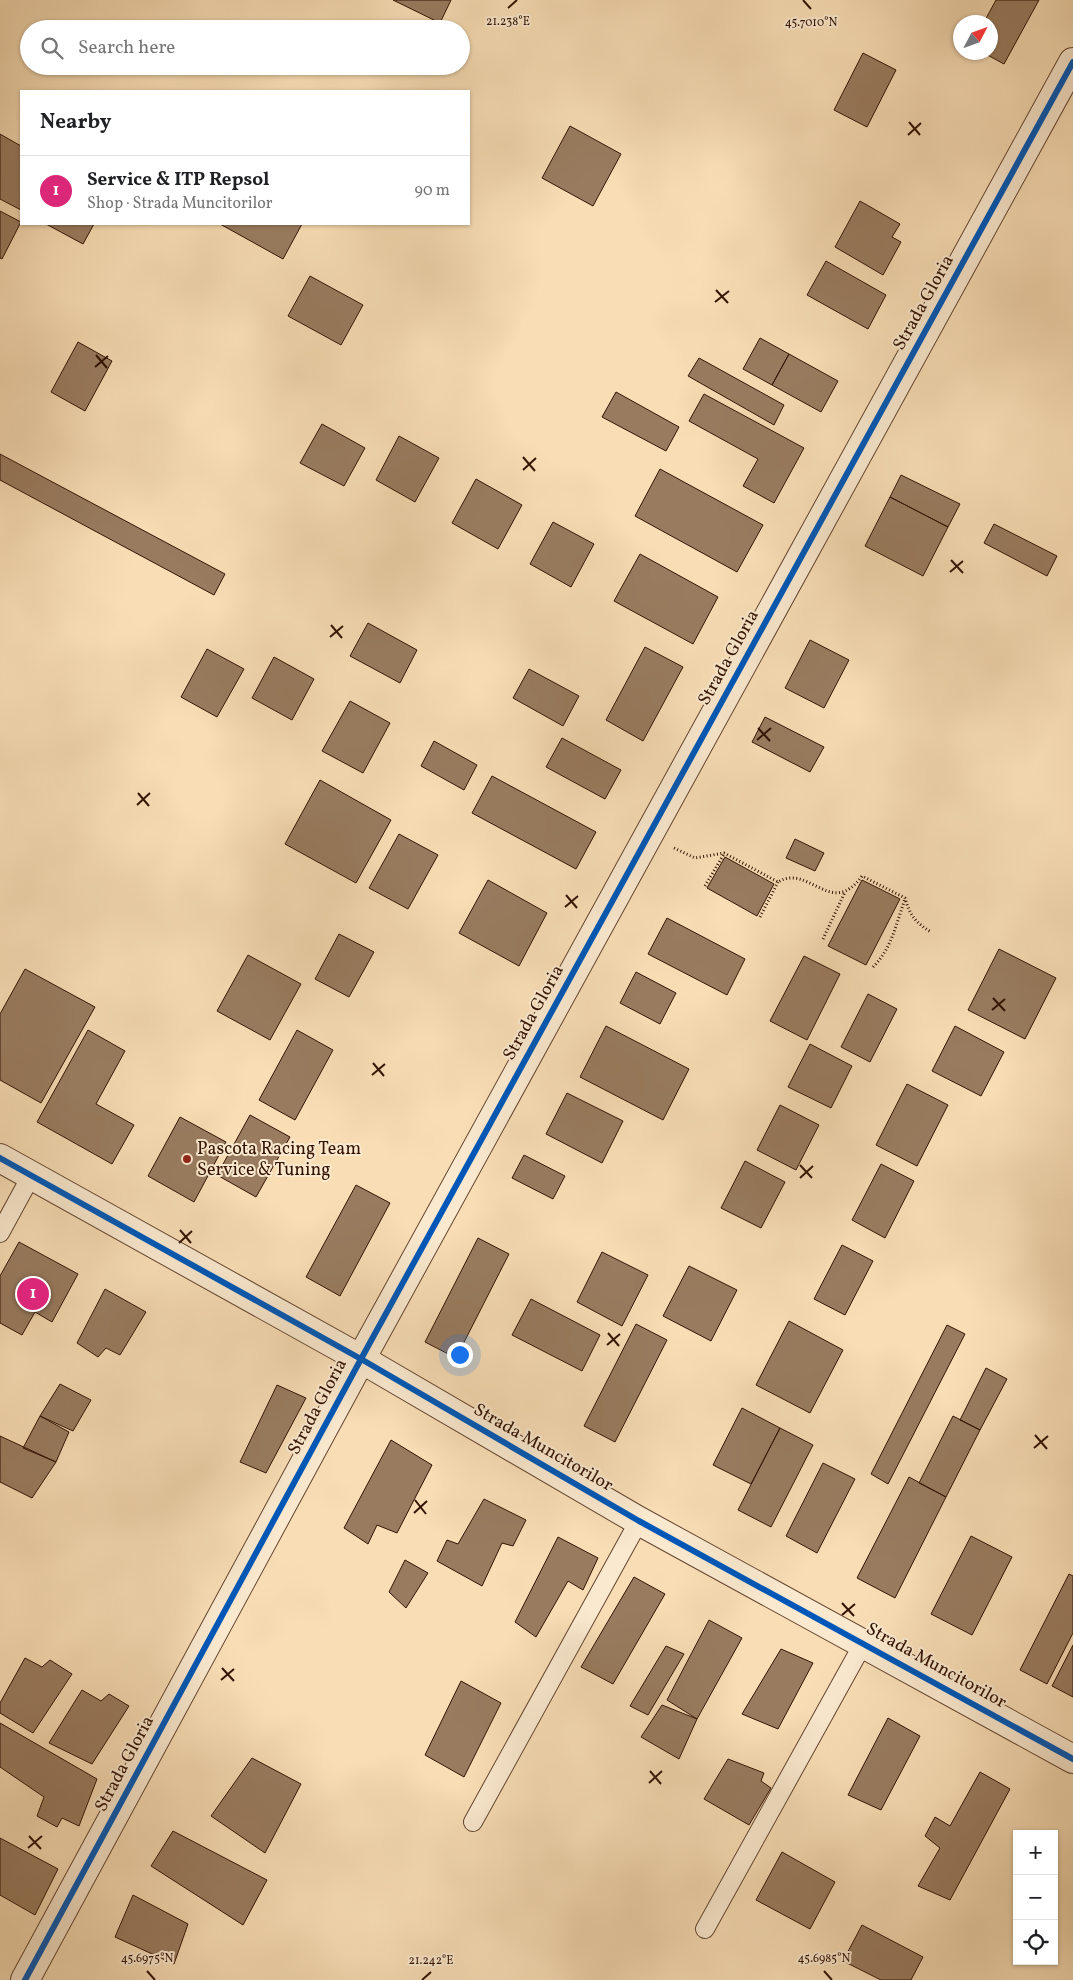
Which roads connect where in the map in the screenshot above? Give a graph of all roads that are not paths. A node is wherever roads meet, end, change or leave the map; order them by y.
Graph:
1 (1073, 62) edge
2 (0, 1158) edge
3 (31, 1176) junction
4 (0, 1233) edge
5 (361, 1359) junction
6 (639, 1521) junction
7 (863, 1644) junction
8 (1073, 1759) edge
9 (473, 1822) dead end
10 (705, 1929) dead end
11 (25, 1980) edge

1 - 5 street, Strada Gloria
2 - 3 street, Strada Muncitorilor
3 - 4 lane
3 - 5 street, Strada Muncitorilor
5 - 6 street, Strada Muncitorilor
5 - 11 street, Strada Gloria
6 - 7 street, Strada Muncitorilor
6 - 9 lane
7 - 8 street, Strada Muncitorilor
7 - 10 lane

